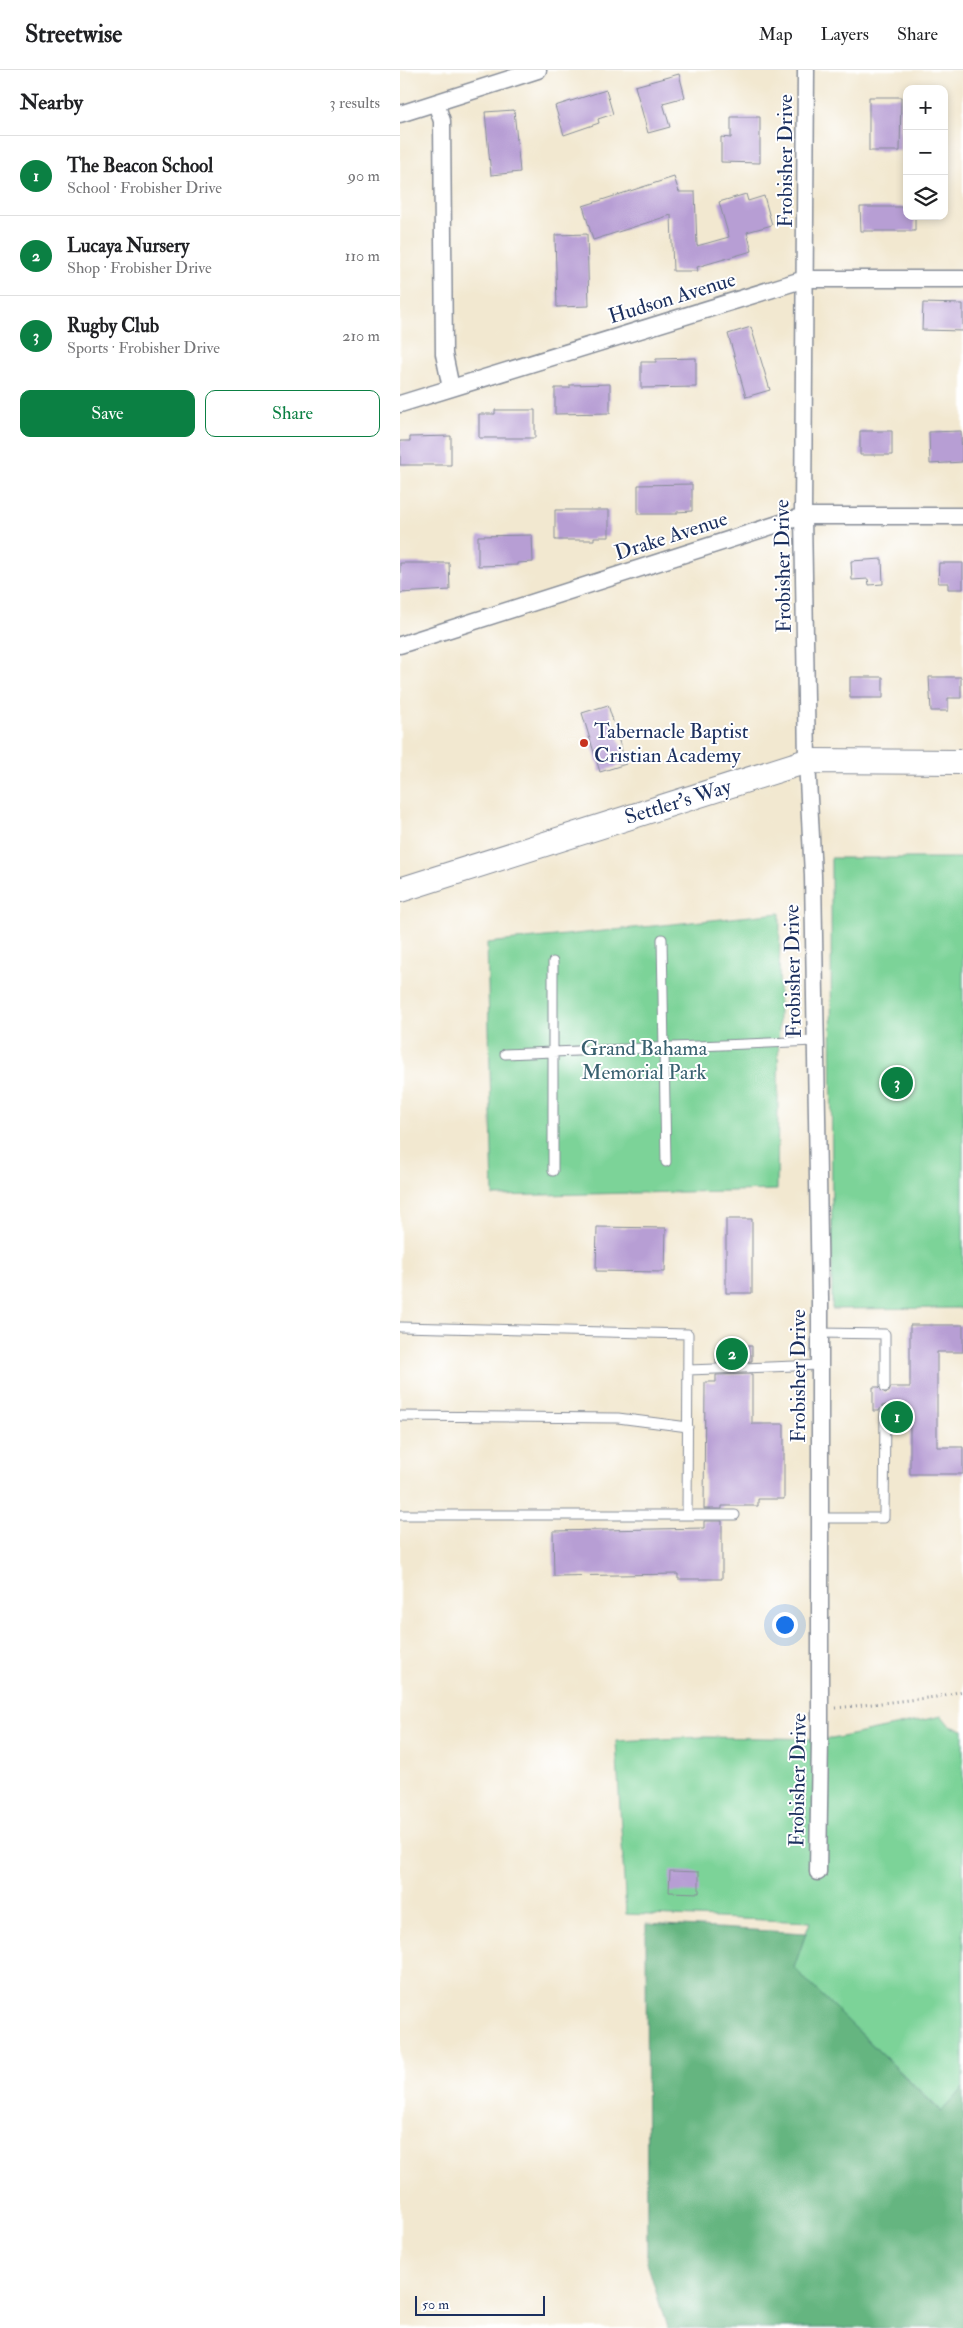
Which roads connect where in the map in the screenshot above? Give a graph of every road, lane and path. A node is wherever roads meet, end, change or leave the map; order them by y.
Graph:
1 (538, 70) edge
2 (806, 70) edge
3 (436, 103) junction
4 (400, 114) edge
5 (805, 279) junction
6 (963, 279) edge
7 (451, 388) junction
8 (400, 404) edge
9 (802, 516) junction
10 (963, 516) edge
11 (400, 645) edge
12 (807, 761) junction
13 (963, 762) edge
14 (400, 890) edge
15 (662, 938) dead end
16 (553, 962) dead end
17 (815, 1041) junction
18 (664, 1047) junction
19 (553, 1052) junction
20 (505, 1054) dead end
21 (666, 1162) dead end
22 (553, 1171) dead end
23 (400, 1327) edge
24 (820, 1333) junction
25 (820, 1365) junction
26 (688, 1370) junction
27 (885, 1387) dead end
28 (885, 1411) dead end
29 (400, 1416) edge
30 (688, 1426) junction
31 (400, 1515) edge
32 (687, 1515) junction
33 (735, 1515) dead end
34 (820, 1518) junction
35 (963, 1691) edge
36 (820, 1709) junction
37 (818, 1872) dead end

1 - 3 street
2 - 5 street, Frobisher Drive
3 - 4 street
3 - 7 street
5 - 6 street, Hudson Avenue
5 - 7 street, Hudson Avenue
5 - 9 street, Frobisher Drive
7 - 8 street, Hudson Avenue
9 - 10 street, Drake Avenue
9 - 11 street, Drake Avenue
9 - 12 street, Frobisher Drive
12 - 13 main road, Settler's Way
12 - 14 main road, Settler's Way
12 - 17 street, Frobisher Drive
15 - 18 lane
16 - 19 lane
17 - 18 lane
17 - 24 street, Frobisher Drive
18 - 19 lane
18 - 21 lane
19 - 20 lane
19 - 22 lane
23 - 26 lane
24 - 25 street, Frobisher Drive
24 - 27 lane
25 - 26 lane
25 - 34 street, Frobisher Drive
26 - 30 lane
28 - 34 lane
29 - 30 lane
30 - 32 lane
31 - 32 lane
32 - 33 lane
34 - 36 street, Frobisher Drive
35 - 36 path
36 - 37 street, Frobisher Drive

